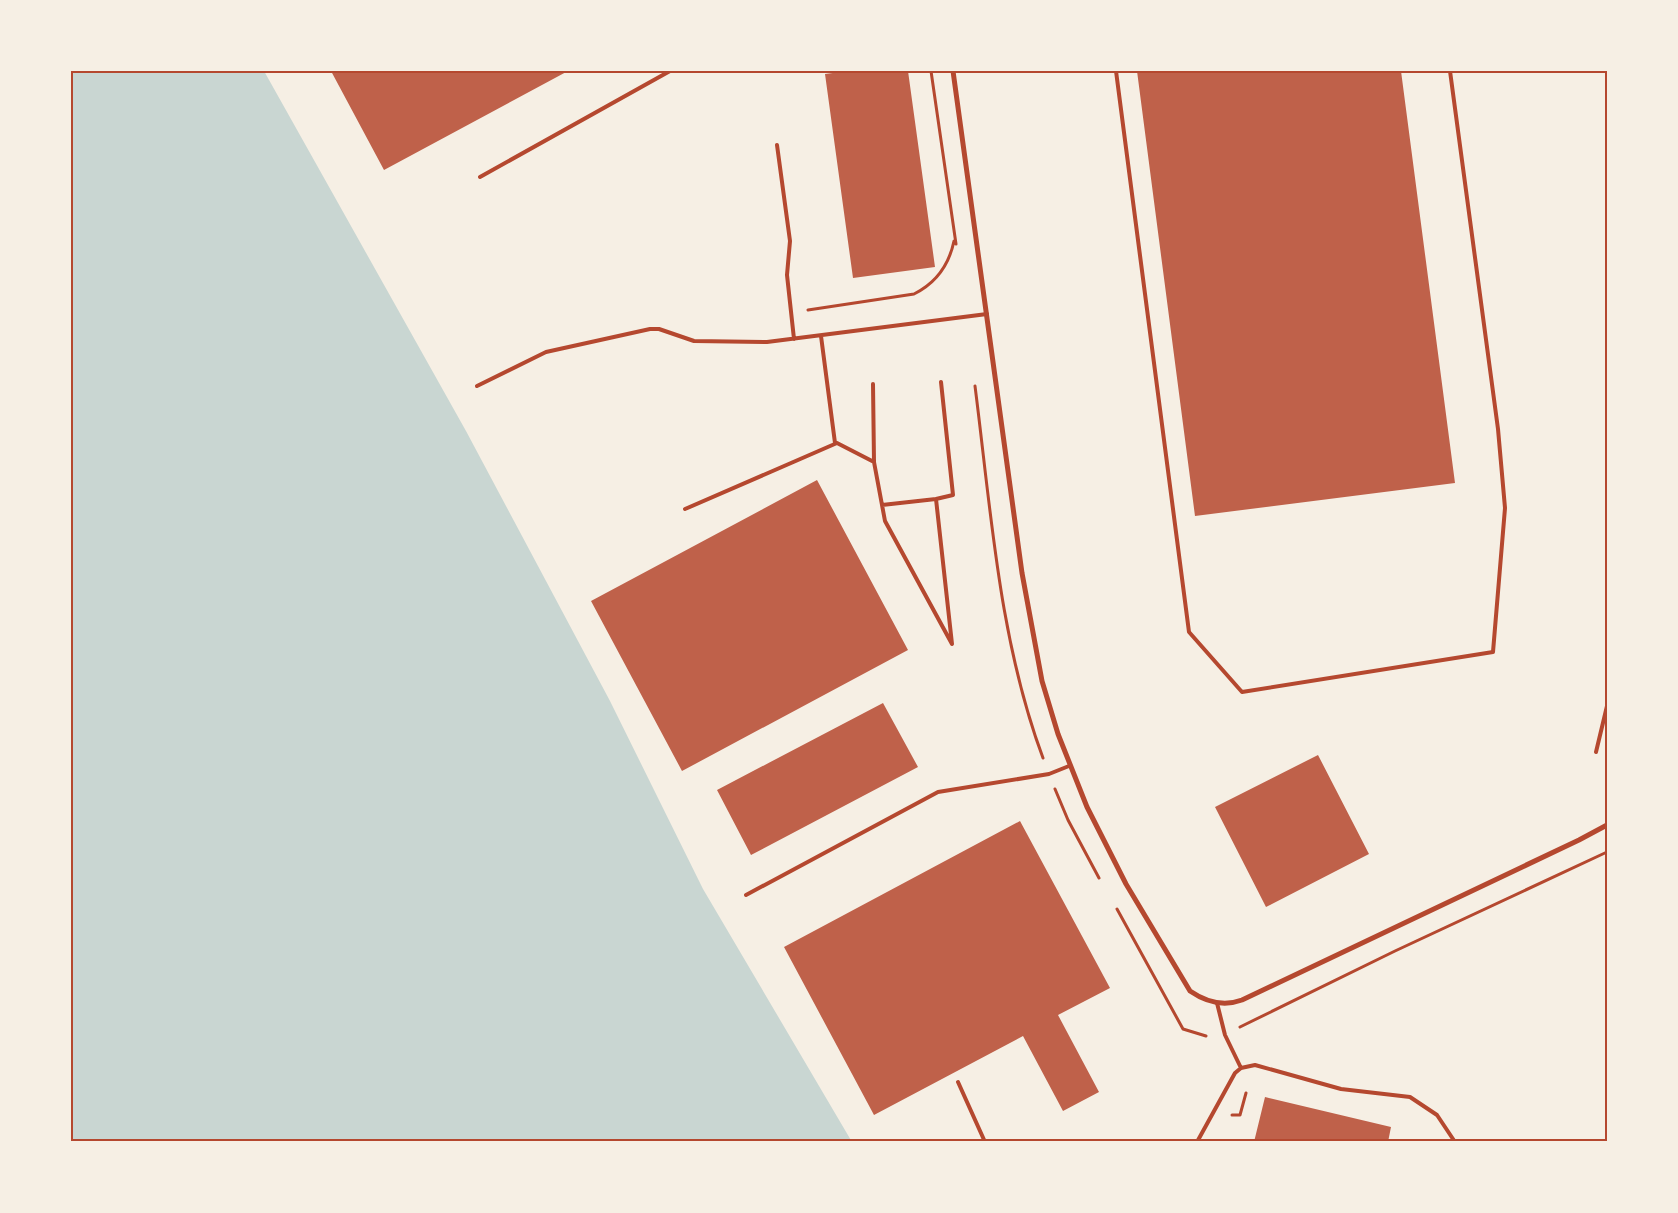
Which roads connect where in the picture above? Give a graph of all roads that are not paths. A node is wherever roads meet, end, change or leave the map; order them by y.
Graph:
1 (670, 71) edge
2 (953, 71) edge
3 (1116, 71) edge
4 (1450, 71) edge
5 (777, 145) dead end
6 (480, 177) dead end
7 (987, 314) junction
8 (821, 336) junction
9 (794, 339) junction
10 (941, 382) dead end
11 (873, 384) dead end
12 (477, 386) dead end
13 (837, 444) junction
14 (874, 462) junction
15 (936, 500) junction
16 (882, 505) junction
17 (685, 509) dead end
18 (1607, 706) edge
19 (1596, 752) dead end
20 (1069, 766) junction
21 (1607, 825) edge
22 (746, 895) dead end
23 (1217, 1003) junction
24 (1240, 1068) junction
25 (958, 1082) dead end
26 (985, 1142) edge
27 (1196, 1142) edge
28 (1455, 1142) edge

1 - 6 lane
2 - 7 street
3 - 4 lane
5 - 9 lane
7 - 8 lane
7 - 20 street
8 - 9 lane
8 - 13 lane
9 - 12 lane
10 - 15 lane
11 - 14 lane
13 - 14 lane
13 - 17 lane
14 - 16 lane
15 - 16 lane
15 - 16 lane
18 - 19 lane
20 - 22 lane
20 - 23 street
21 - 23 street
23 - 24 lane
24 - 27 lane
24 - 28 lane
25 - 26 lane

